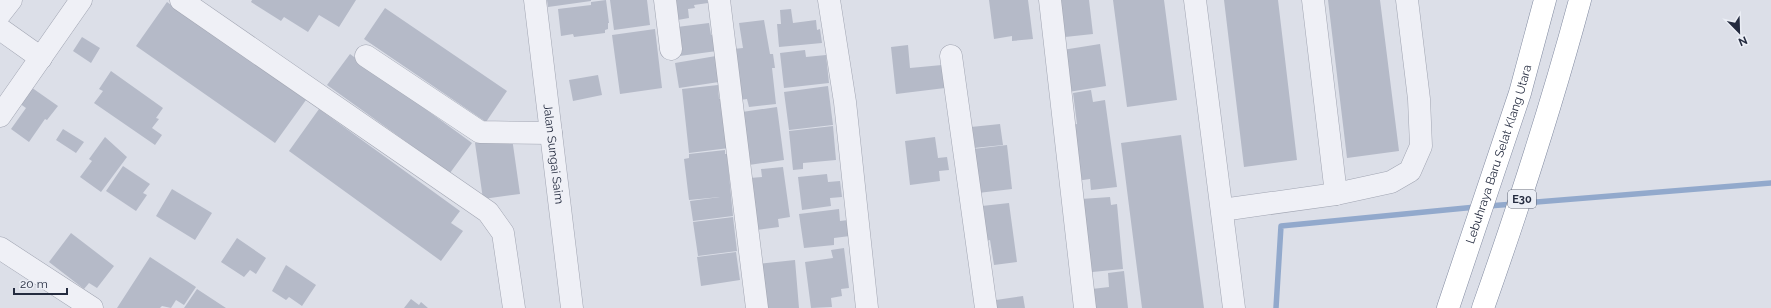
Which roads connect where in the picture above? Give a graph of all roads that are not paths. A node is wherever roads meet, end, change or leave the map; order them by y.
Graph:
1 (11, 0) edge
2 (81, 0) edge
3 (181, 0) edge
4 (535, 0) edge
5 (665, 0) edge
6 (719, 0) edge
7 (829, 0) edge
8 (1050, 0) edge
9 (1195, 0) edge
10 (1313, 0) edge
11 (1407, 0) edge
12 (1545, 0) edge
13 (1580, 0) edge
14 (0, 14) edge
15 (0, 29) edge
16 (671, 48) dead end
17 (366, 56) dead end
18 (951, 56) dead end
19 (42, 58) junction
20 (0, 116) edge
21 (551, 134) junction
22 (1336, 194) junction
23 (1222, 210) junction
24 (0, 248) edge
25 (92, 308) edge
26 (514, 308) edge
27 (572, 308) edge
28 (757, 308) edge
29 (867, 308) edge
30 (986, 308) edge
31 (1085, 308) edge
32 (1234, 308) edge
33 (1448, 308) edge
34 (1483, 308) edge

1 - 14 street
2 - 19 street
3 - 26 street
4 - 21 street, Jalan Sungai Saim
5 - 16 street
6 - 28 street
7 - 29 street
8 - 31 street
9 - 23 street
10 - 22 street
11 - 22 street
12 - 33 highway, Lebuhraya Baru Selat Klang Utara
13 - 34 highway, E30
15 - 19 street
17 - 21 street
18 - 30 street
19 - 20 street
21 - 27 street, Jalan Sungai Saim
22 - 23 street
23 - 32 street
24 - 25 street

